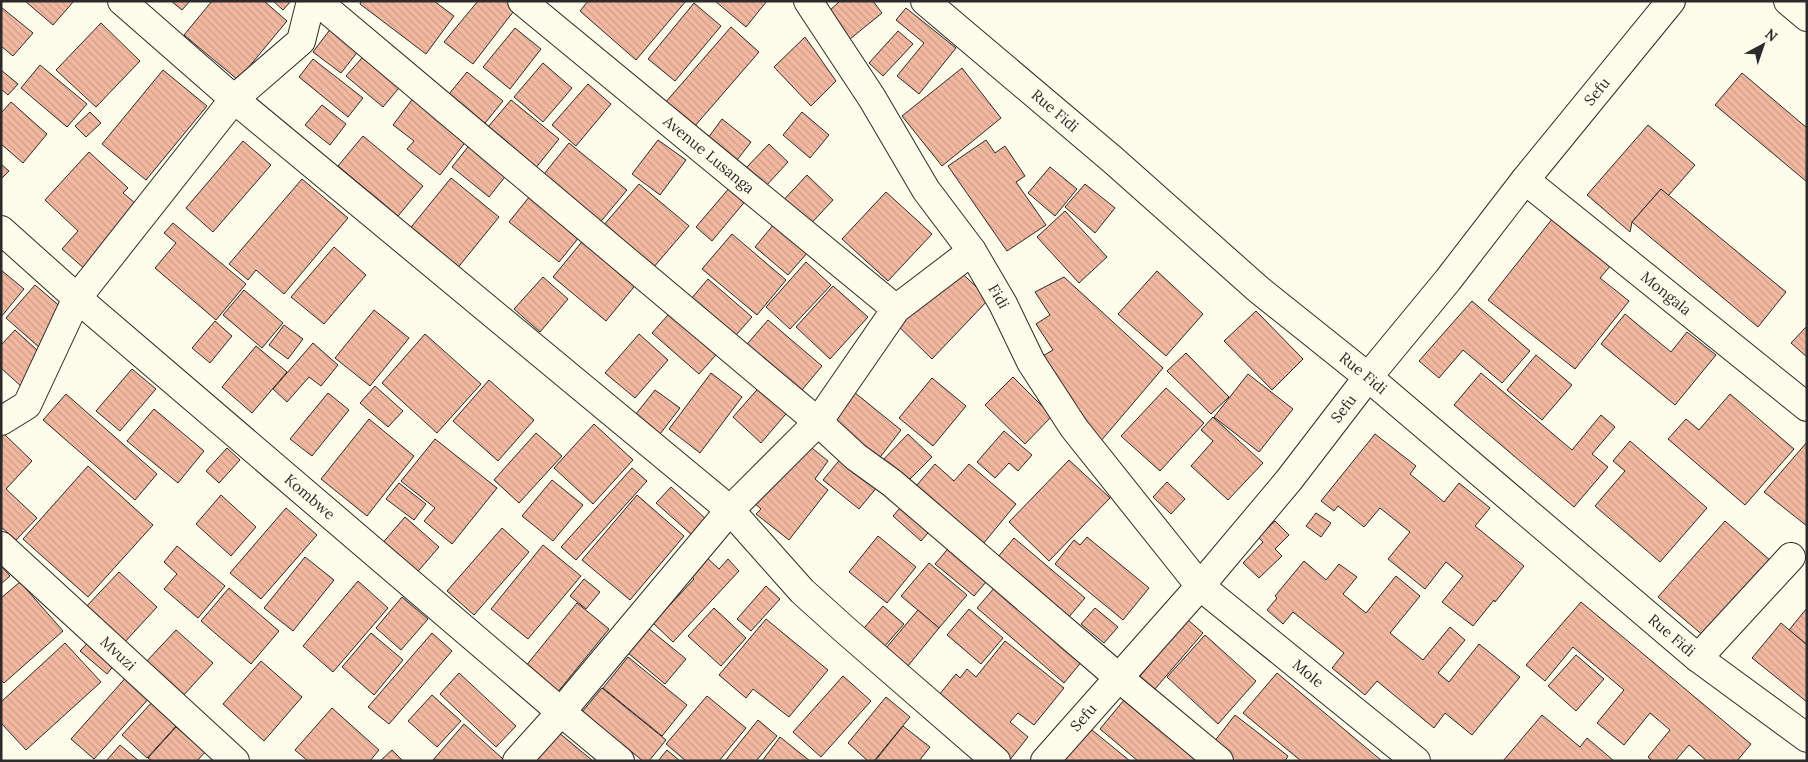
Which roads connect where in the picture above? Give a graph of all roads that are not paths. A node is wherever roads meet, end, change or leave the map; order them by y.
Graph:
1 (122, 1) edge
2 (311, 1) edge
3 (316, 1) edge
4 (522, 1) edge
5 (808, 1) edge
6 (925, 1) edge
7 (1671, 1) edge
8 (1788, 1) edge
9 (1807, 17) edge
10 (234, 99) junction
11 (1526, 180) junction
12 (1, 230) edge
13 (972, 251) junction
14 (78, 298) junction
15 (896, 310) junction
16 (1368, 377) junction
17 (1807, 407) edge
18 (1, 421) edge
19 (818, 422) junction
20 (730, 510) junction
21 (1, 546) edge
22 (1790, 557) dead end
23 (1200, 586) junction
24 (1698, 658) junction
25 (1118, 677) junction
26 (561, 712) junction
27 (1807, 738) edge
28 (235, 761) edge
29 (517, 761) edge
30 (620, 761) edge
31 (996, 761) edge
32 (1045, 761) edge
33 (1219, 761) edge
34 (1416, 761) edge

1 - 10 street
2 - 10 street
3 - 19 street
4 - 15 street, Avenue Lusanga
5 - 13 street, Fidi
6 - 16 street, Rue Fidi
7 - 11 street, Sefu
8 - 9 street
10 - 14 street
10 - 20 street
11 - 16 street, Sefu
11 - 17 street, Mongala
12 - 14 street, Kombwe
13 - 15 street
13 - 23 street, Fidi
14 - 18 street
14 - 26 street, Kombwe
15 - 19 street
16 - 23 street, Sefu
16 - 24 street, Rue Fidi
19 - 20 street
19 - 25 street
20 - 26 street
20 - 31 street
21 - 28 street, Mvuzi
22 - 24 street
23 - 25 street, Sefu
23 - 34 street, Mole
24 - 27 street, Rue Fidi
25 - 32 street, Sefu
25 - 33 street
26 - 29 street
26 - 30 street, Kombwe

